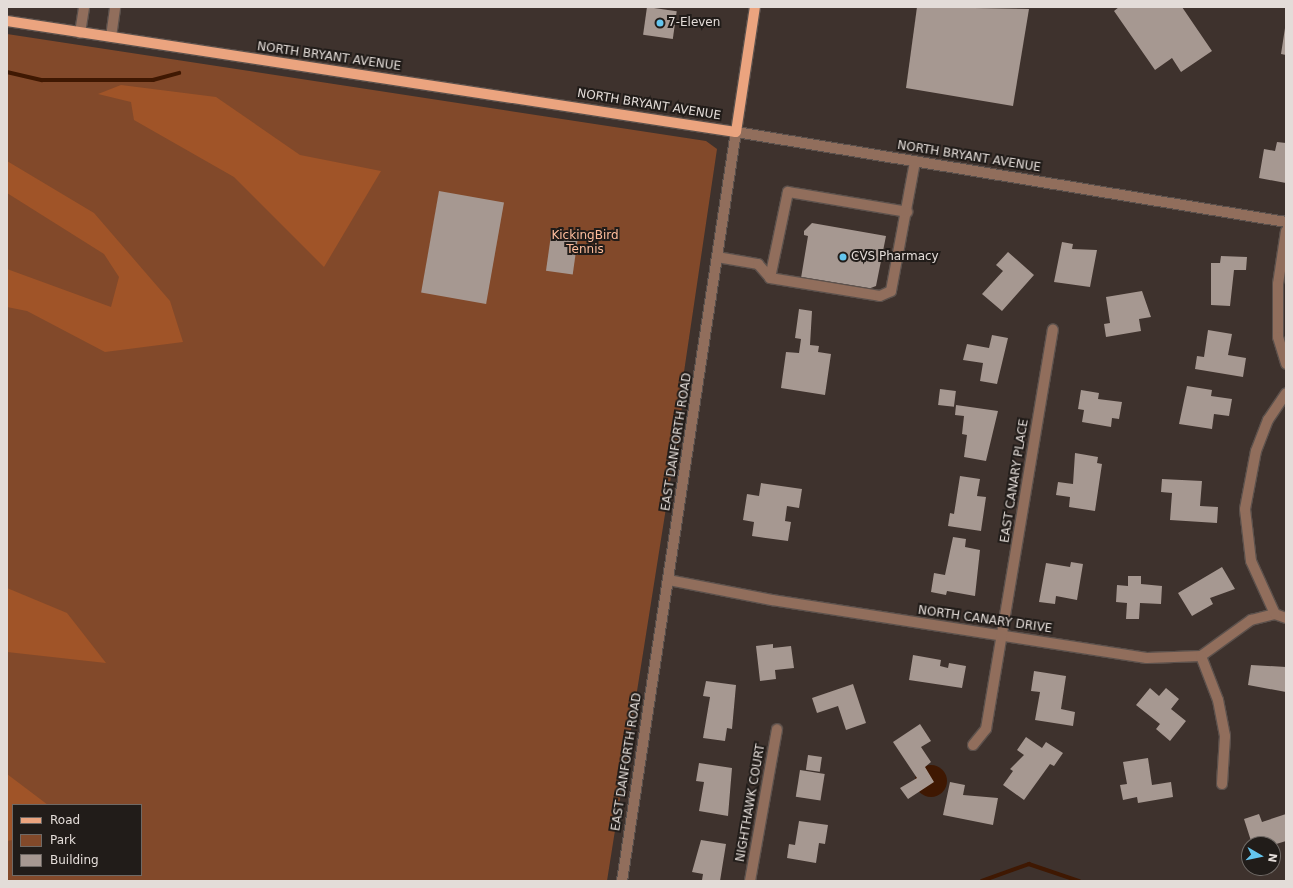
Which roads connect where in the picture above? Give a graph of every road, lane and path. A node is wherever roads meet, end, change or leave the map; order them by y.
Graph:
1 (84, 7) edge
2 (115, 7) edge
3 (755, 7) edge
4 (7, 21) edge
5 (80, 33) junction
6 (111, 37) junction
7 (736, 132) junction
8 (915, 161) junction
9 (907, 212) junction
10 (1286, 222) edge
11 (1286, 232) edge
12 (717, 257) junction
13 (770, 278) junction
14 (1053, 330) dead end
15 (1286, 364) edge
16 (1286, 393) edge
17 (669, 580) junction
18 (1275, 614) junction
19 (1286, 618) edge
20 (1001, 635) junction
21 (1201, 656) junction
22 (777, 728) dead end
23 (973, 745) dead end
24 (1222, 784) dead end
25 (622, 881) edge
26 (750, 881) edge

1 - 5 street
2 - 6 street
3 - 7 main road, EAST DANFORTH ROAD
4 - 5 main road, NORTH BRYANT AVENUE
5 - 6 main road, NORTH BRYANT AVENUE
6 - 7 main road, NORTH BRYANT AVENUE
7 - 8 street, NORTH BRYANT AVENUE
7 - 12 street, EAST DANFORTH ROAD
8 - 9 street
8 - 10 street, NORTH BRYANT AVENUE
9 - 13 street
9 - 13 street
11 - 15 street
12 - 13 street
12 - 17 street, EAST DANFORTH ROAD
14 - 20 street, EAST CANARY PLACE
16 - 18 street
17 - 20 street, NORTH CANARY DRIVE
17 - 25 street, EAST DANFORTH ROAD
18 - 19 street
18 - 21 street
20 - 21 street, NORTH CANARY DRIVE
20 - 23 street, EAST CANARY PLACE
21 - 24 street
22 - 26 street, NIGHTHAWK COURT

